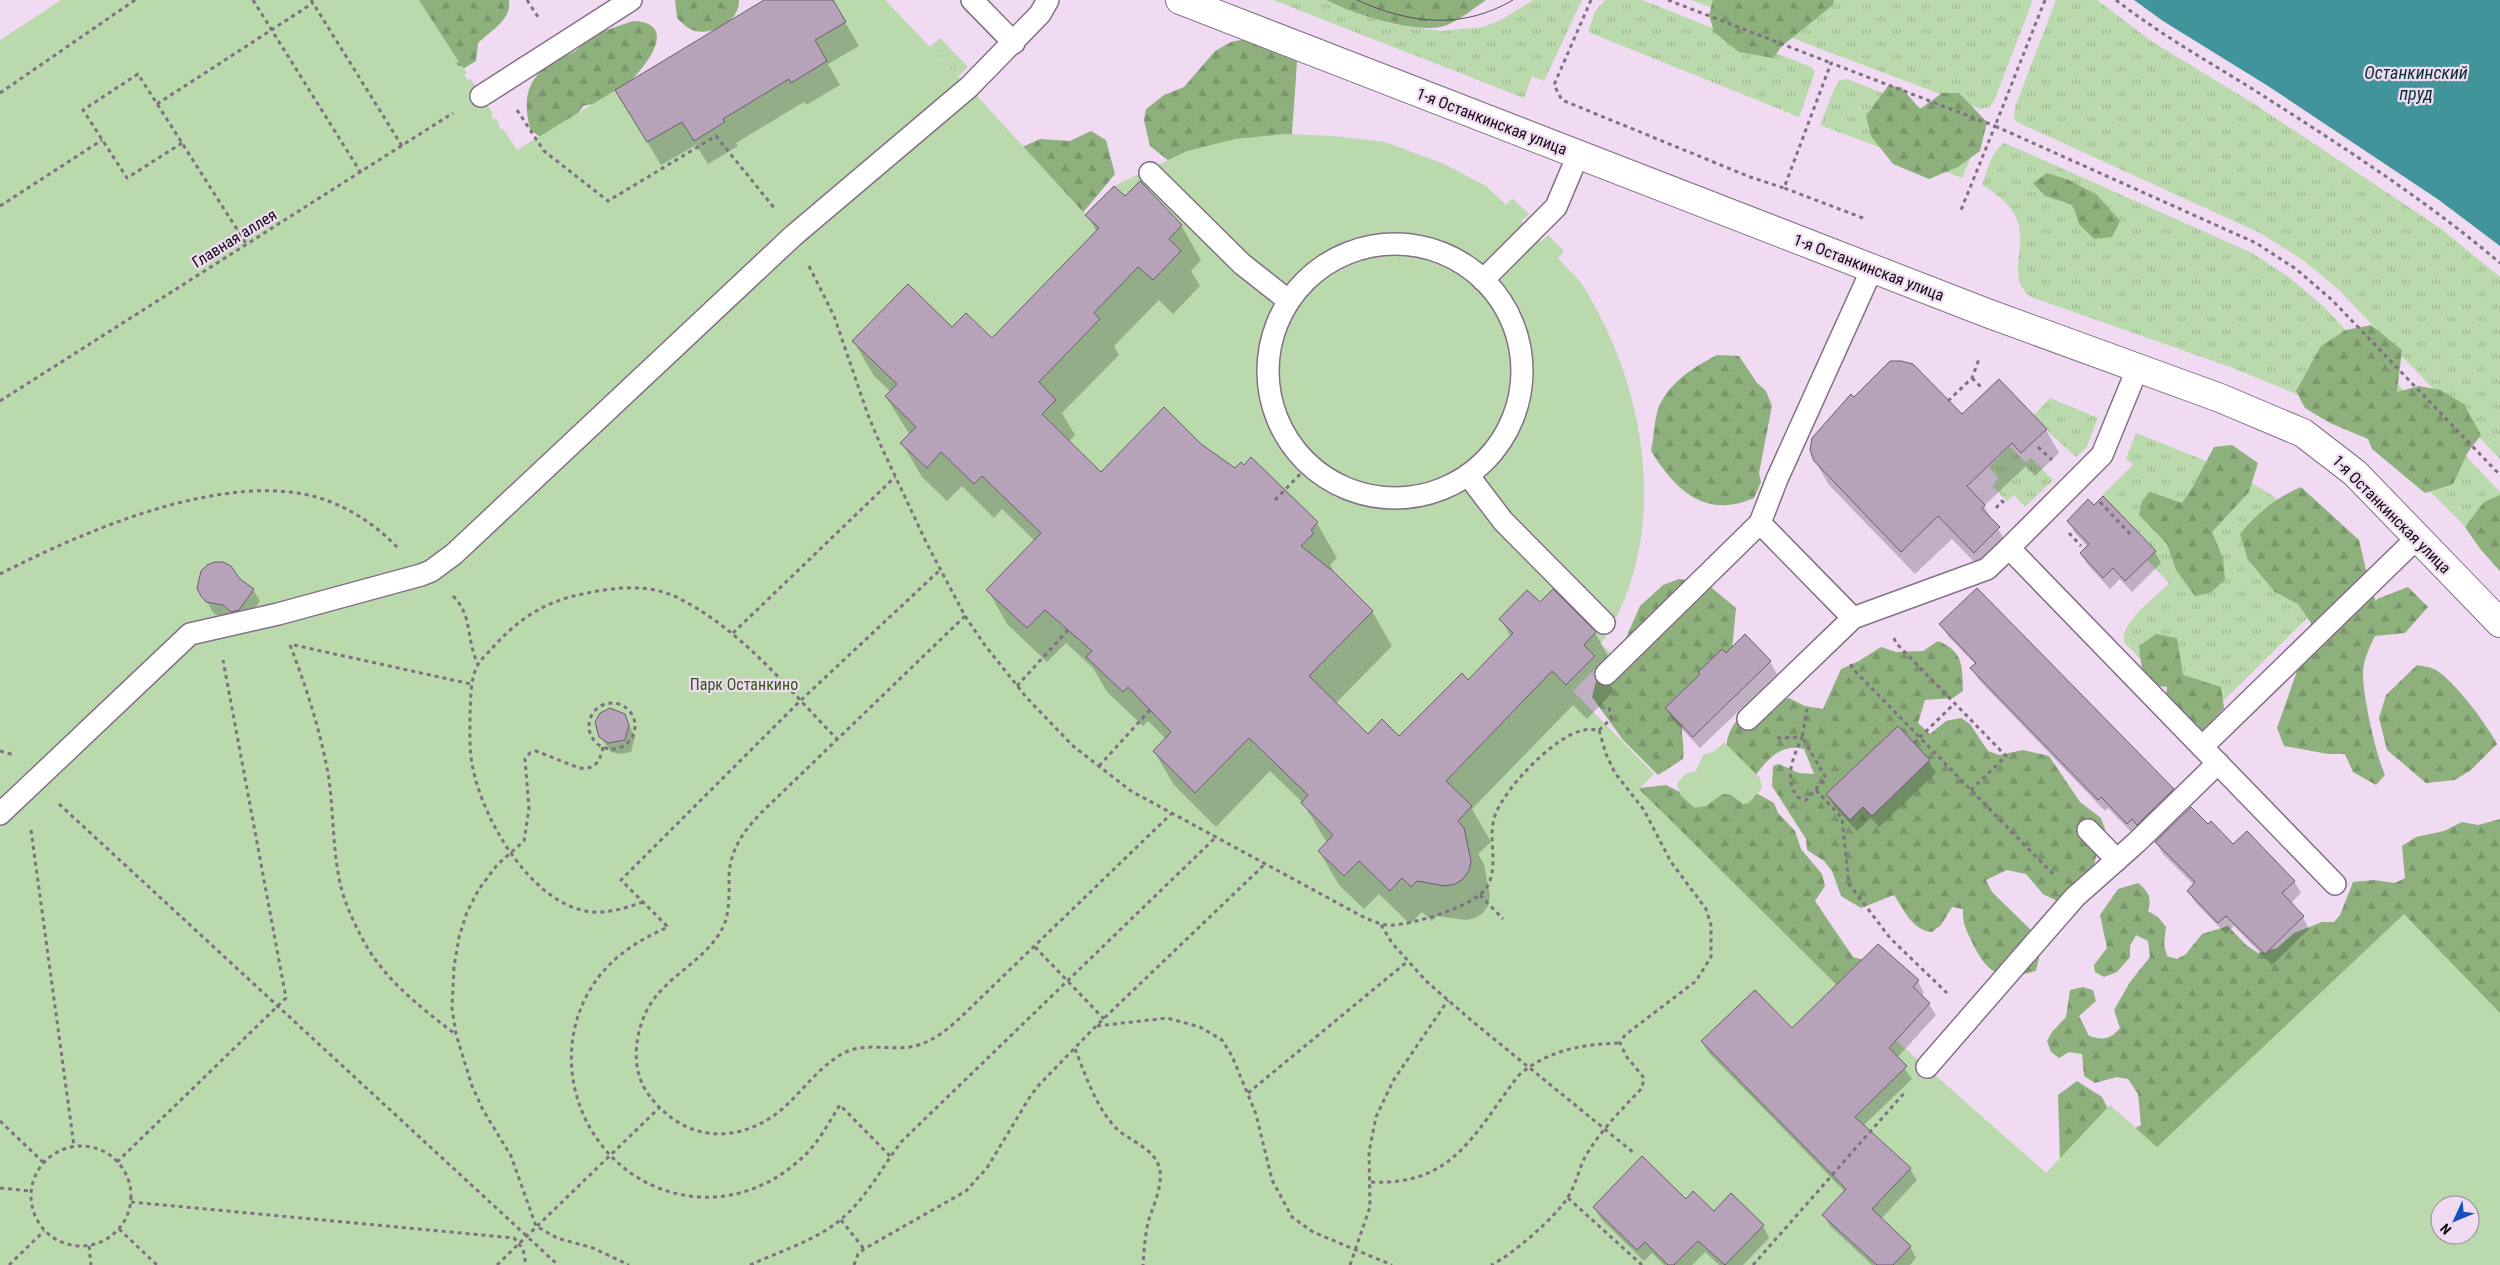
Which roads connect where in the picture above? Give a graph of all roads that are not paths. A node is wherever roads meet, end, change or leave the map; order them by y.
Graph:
1 (631, 0) edge
2 (972, 0) edge
3 (1048, 0) edge
4 (1180, 0) edge
5 (1014, 43) junction
6 (481, 96) road end
7 (1578, 155) junction
8 (1150, 173) dead end
9 (1872, 269) junction
10 (1483, 280) junction
11 (1289, 301) junction
12 (2138, 367) junction
13 (1468, 475) junction
14 (1760, 523) junction
15 (2418, 537) junction
16 (2009, 548) junction
17 (1848, 622) junction
18 (1604, 623) dead end
19 (2500, 623) edge
20 (1606, 674) dead end
21 (1748, 718) dead end
22 (2202, 747) junction
23 (2218, 763) junction
24 (0, 814) edge
25 (2088, 830) dead end
26 (2117, 860) junction
27 (2335, 884) dead end
28 (1927, 1067) road end

1 - 6 lane
2 - 5 lane
3 - 5 lane
4 - 7 street, 1-я Останкинская улица
5 - 24 lane
7 - 9 street, 1-я Останкинская улица
7 - 10 lane
8 - 11 lane
9 - 12 street, 1-я Останкинская улица
9 - 14 lane
10 - 11 lane
10 - 13 lane
11 - 13 lane
12 - 15 street, 1-я Останкинская улица
12 - 16 lane
13 - 18 lane
14 - 17 lane
14 - 20 lane
15 - 19 street, 1-я Останкинская улица
15 - 22 lane
16 - 17 lane
16 - 22 lane
17 - 21 lane
22 - 23 lane
23 - 26 lane
23 - 27 lane
25 - 26 lane
26 - 28 lane

